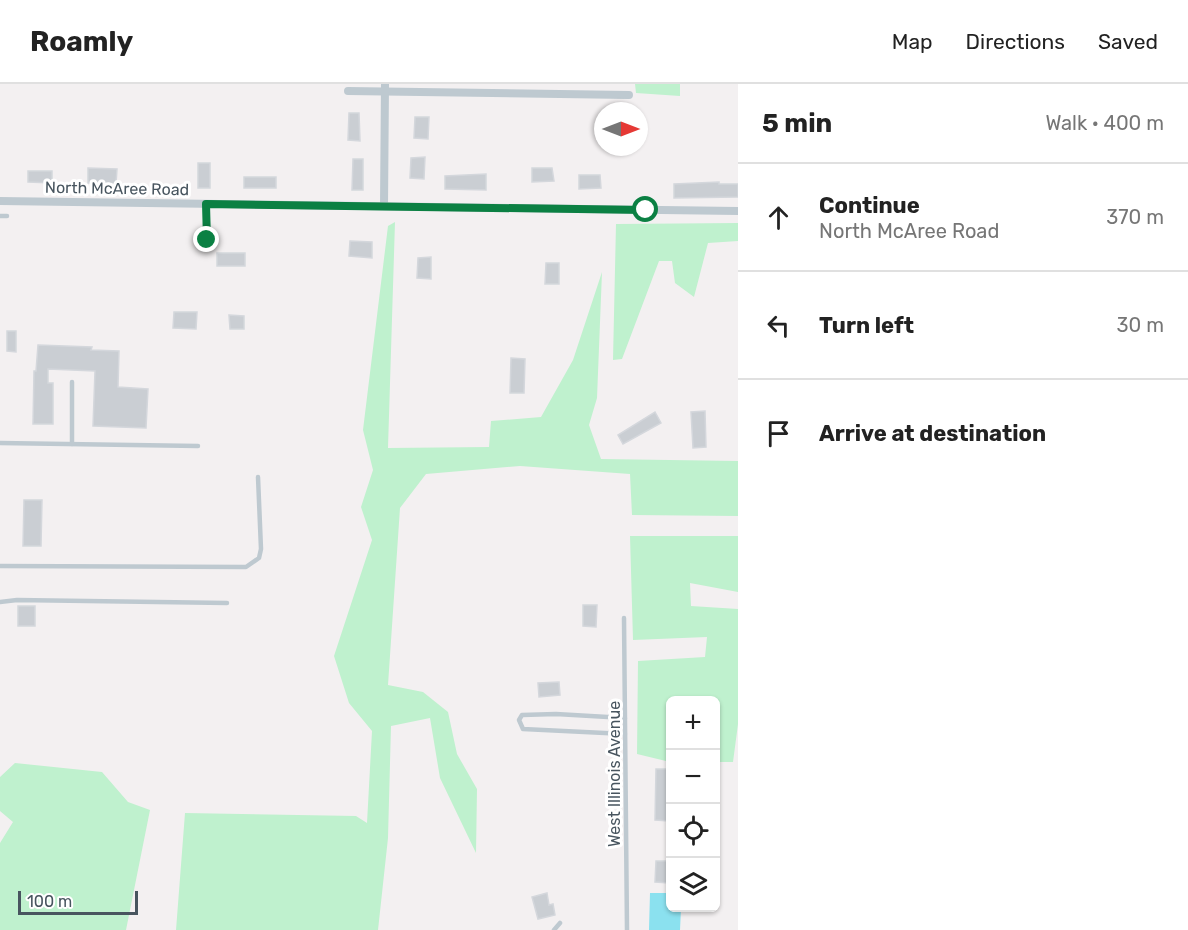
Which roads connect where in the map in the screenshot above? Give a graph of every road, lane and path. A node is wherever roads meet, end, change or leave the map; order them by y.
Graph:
1 (385, 88) edge
2 (348, 91) dead end
3 (629, 95) dead end
4 (0, 201) edge
5 (206, 204) junction
6 (384, 206) junction
7 (738, 211) edge
8 (0, 216) edge
9 (7, 216) dead end
10 (207, 240) dead end
11 (72, 382) dead end
12 (0, 443) edge
13 (72, 444) junction
14 (198, 446) dead end
15 (258, 477) dead end
16 (0, 566) edge
17 (0, 602) edge
18 (227, 603) dead end
19 (624, 618) dead end
20 (625, 718) junction
21 (625, 734) junction
22 (560, 923) dead end
23 (554, 930) edge
24 (627, 930) edge

1 - 2 street
1 - 3 street
1 - 6 street
4 - 5 street, North McAree Road
5 - 6 street, North McAree Road
5 - 10 lane
6 - 7 street, North McAree Road
8 - 9 lane
11 - 13 lane
12 - 13 lane
13 - 14 lane
15 - 16 lane
17 - 18 lane
19 - 20 lane, West Illinois Avenue
20 - 21 lane, West Illinois Avenue
20 - 21 lane
21 - 24 lane, West Illinois Avenue
22 - 23 lane

